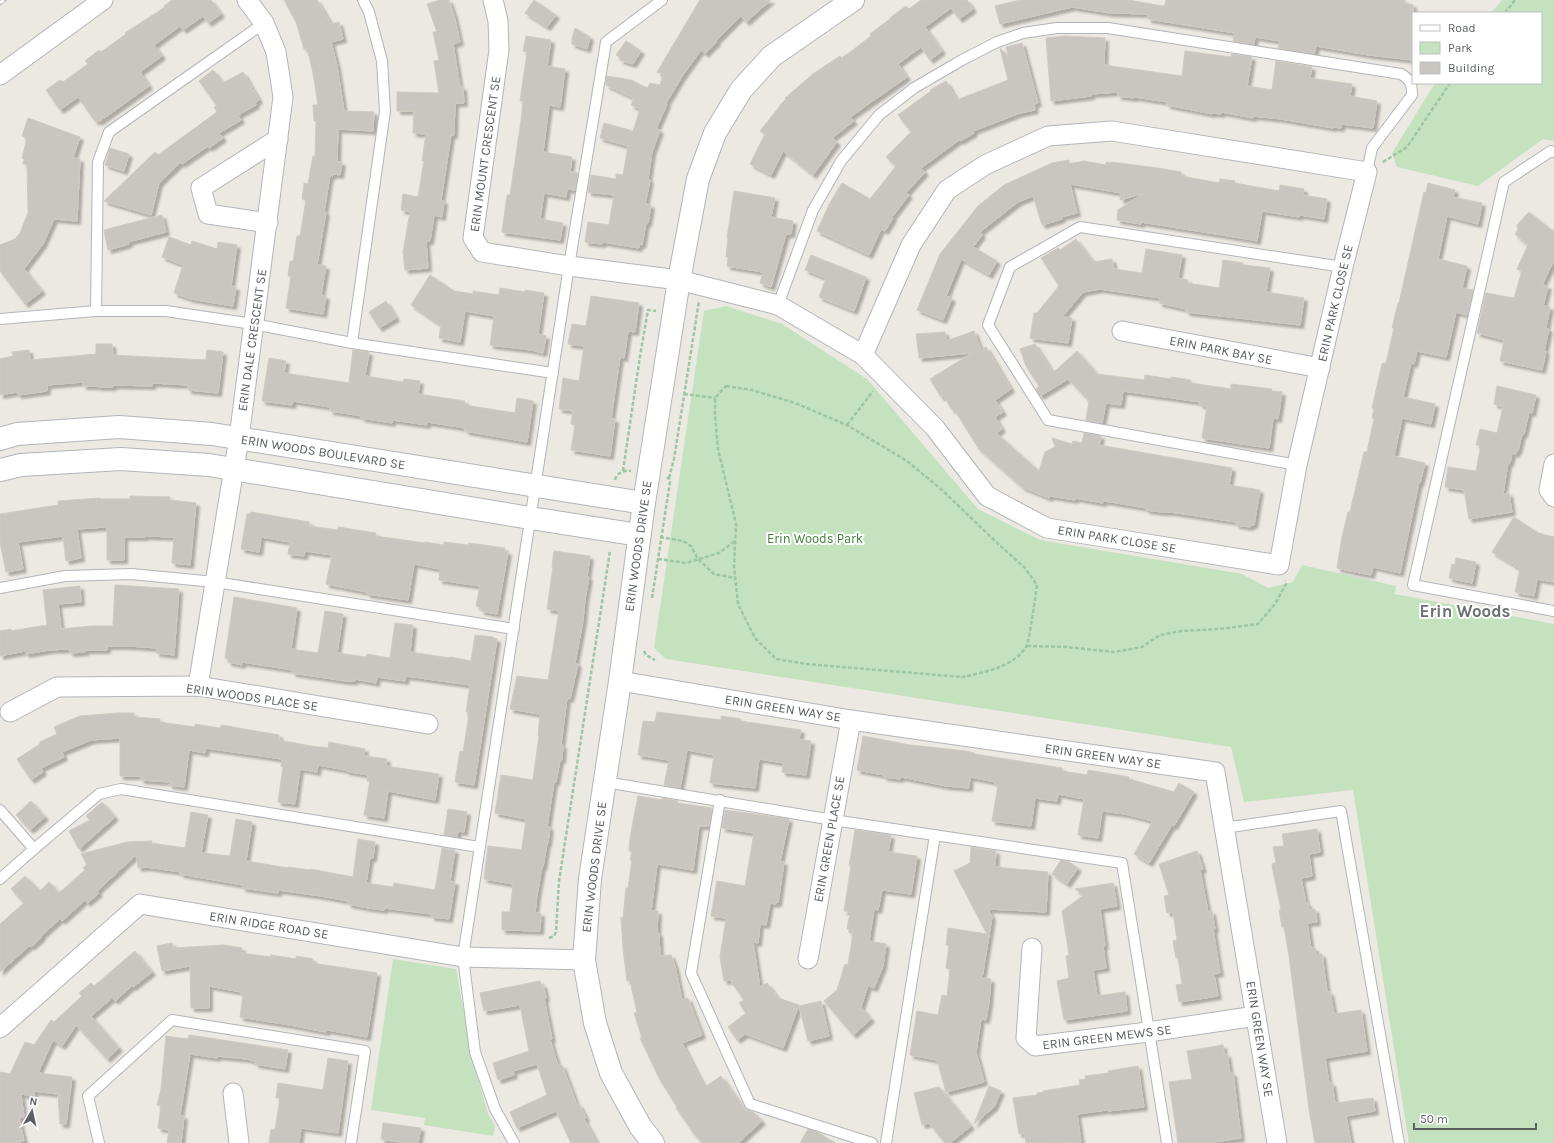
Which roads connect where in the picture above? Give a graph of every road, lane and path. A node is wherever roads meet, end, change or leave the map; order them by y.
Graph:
1 (103, 0) edge
2 (247, 0) edge
3 (363, 0) edge
4 (493, 0) edge
5 (662, 0) edge
6 (853, 0) edge
7 (1514, 0) edge
8 (1506, 12) edge
9 (264, 23) junction
10 (0, 76) edge
11 (1449, 84) edge
12 (278, 139) junction
13 (1554, 152) edge
14 (1367, 172) junction
15 (268, 223) junction
16 (569, 266) junction
17 (1343, 267) junction
18 (679, 280) junction
19 (702, 286) junction
20 (778, 305) junction
21 (96, 311) junction
22 (657, 311) dead end
23 (0, 319) edge
24 (253, 324) junction
25 (1122, 331) dead end
26 (352, 343) junction
27 (863, 355) junction
28 (1320, 368) junction
29 (552, 373) junction
30 (883, 376) junction
31 (661, 391) junction
32 (684, 394) junction
33 (715, 398) junction
34 (847, 425) junction
35 (239, 438) junction
36 (0, 439) edge
37 (1554, 464) edge
38 (1297, 465) junction
39 (234, 468) junction
40 (0, 470) edge
41 (623, 471) junction
42 (632, 471) dead end
43 (661, 476) dead end
44 (669, 478) junction
45 (614, 485) dead end
46 (535, 486) junction
47 (1554, 497) edge
48 (644, 503) junction
49 (530, 518) junction
50 (639, 535) junction
51 (661, 537) junction
52 (736, 540) junction
53 (610, 551) dead end
54 (651, 558) dead end
55 (658, 559) junction
56 (698, 559) junction
57 (1279, 565) junction
58 (736, 578) junction
59 (215, 582) junction
60 (0, 588) edge
61 (651, 603) dead end
62 (1554, 612) edge
63 (514, 630) junction
64 (644, 645) dead end
65 (1027, 646) junction
66 (654, 660) dead end
67 (620, 681) junction
68 (198, 686) junction
69 (10, 712) dead end
70 (851, 720) junction
71 (428, 724) dead end
72 (605, 782) junction
73 (720, 800) junction
74 (0, 810) edge
75 (833, 820) junction
76 (1224, 828) junction
77 (935, 835) junction
78 (479, 847) junction
79 (34, 849) junction
80 (0, 879) edge
81 (549, 938) dead end
82 (1032, 948) dead end
83 (463, 957) junction
84 (808, 959) dead end
85 (584, 960) junction
86 (1256, 1016) junction
87 (0, 1028) edge
88 (1148, 1032) junction
89 (233, 1093) dead end
90 (99, 1143) edge
91 (239, 1143) edge
92 (351, 1143) edge
93 (514, 1143) edge
94 (653, 1143) edge
95 (872, 1143) edge
96 (886, 1143) edge
97 (1167, 1143) edge
98 (1277, 1143) edge
99 (1399, 1143) edge

1 - 10 street
2 - 9 street, ERIN DALE CRESCENT SE
3 - 26 lane
4 - 16 street, ERIN MOUNT CRESCENT SE
5 - 16 lane
6 - 18 street, ERIN WOODS DRIVE SE
7 - 8 path
9 - 12 street, ERIN DALE CRESCENT SE
9 - 21 lane
11 - 14 path
12 - 15 street, ERIN DALE CRESCENT SE
12 - 15 street
13 - 62 lane
14 - 17 street, ERIN PARK CLOSE SE
14 - 20 lane
14 - 27 street
15 - 24 street, ERIN DALE CRESCENT SE
16 - 18 street, ERIN MOUNT CRESCENT SE
16 - 29 lane
17 - 28 street, ERIN PARK CLOSE SE
17 - 38 lane
18 - 19 street, ERIN PARK CLOSE SE
18 - 31 street, ERIN WOODS DRIVE SE
19 - 20 street, ERIN PARK CLOSE SE
19 - 32 path
20 - 27 street, ERIN PARK CLOSE SE
21 - 23 lane
21 - 24 lane
22 - 41 path
24 - 26 lane
24 - 35 street, ERIN DALE CRESCENT SE
25 - 28 street, ERIN PARK BAY SE
26 - 29 lane
27 - 30 street, ERIN PARK CLOSE SE
28 - 38 street, ERIN PARK CLOSE SE
29 - 46 lane
30 - 34 path
30 - 57 street, ERIN PARK CLOSE SE
31 - 32 path
31 - 48 street, ERIN WOODS DRIVE SE
32 - 33 path
32 - 44 path
33 - 34 path
33 - 52 path
34 - 65 path
35 - 36 street, ERIN WOODS BOULEVARD SE
35 - 39 street, ERIN DALE CRESCENT SE
35 - 46 street, ERIN WOODS BOULEVARD SE
37 - 47 street
38 - 57 street, ERIN PARK CLOSE SE
39 - 40 street
39 - 49 street
39 - 59 street, ERIN DALE CRESCENT SE
41 - 42 path
41 - 45 path
43 - 44 path
44 - 51 path
46 - 48 street, ERIN WOODS BOULEVARD SE
46 - 49 lane
48 - 50 street, ERIN WOODS DRIVE SE
49 - 50 street
49 - 63 lane
50 - 51 path
50 - 67 street, ERIN WOODS DRIVE SE
51 - 55 path
51 - 56 path
52 - 56 path
52 - 58 path
53 - 81 path
54 - 55 path
55 - 56 path
55 - 61 path
56 - 58 path
57 - 65 path
58 - 65 path
59 - 60 lane
59 - 63 lane
59 - 68 street, ERIN DALE CRESCENT SE
63 - 78 lane
64 - 66 path
67 - 70 street, ERIN GREEN WAY SE
67 - 72 street, ERIN WOODS DRIVE SE
68 - 69 street, ERIN WOODS PLACE SE
68 - 71 street, ERIN WOODS PLACE SE
70 - 75 street, ERIN GREEN PLACE SE
70 - 76 street, ERIN GREEN WAY SE
72 - 73 lane
72 - 85 street, ERIN WOODS DRIVE SE
73 - 75 lane
73 - 95 lane
74 - 79 lane
75 - 77 lane
75 - 84 street, ERIN GREEN PLACE SE
76 - 86 street, ERIN GREEN WAY SE
76 - 99 lane
77 - 88 lane
77 - 96 lane
78 - 79 lane
78 - 83 lane
79 - 80 lane
82 - 88 street, ERIN GREEN MEWS SE
83 - 85 street, ERIN RIDGE ROAD SE
83 - 87 street, ERIN RIDGE ROAD SE
83 - 93 lane
85 - 94 street, ERIN WOODS DRIVE SE
86 - 88 street, ERIN GREEN MEWS SE
86 - 98 street, ERIN GREEN WAY SE
88 - 97 lane
89 - 91 street
90 - 92 lane

